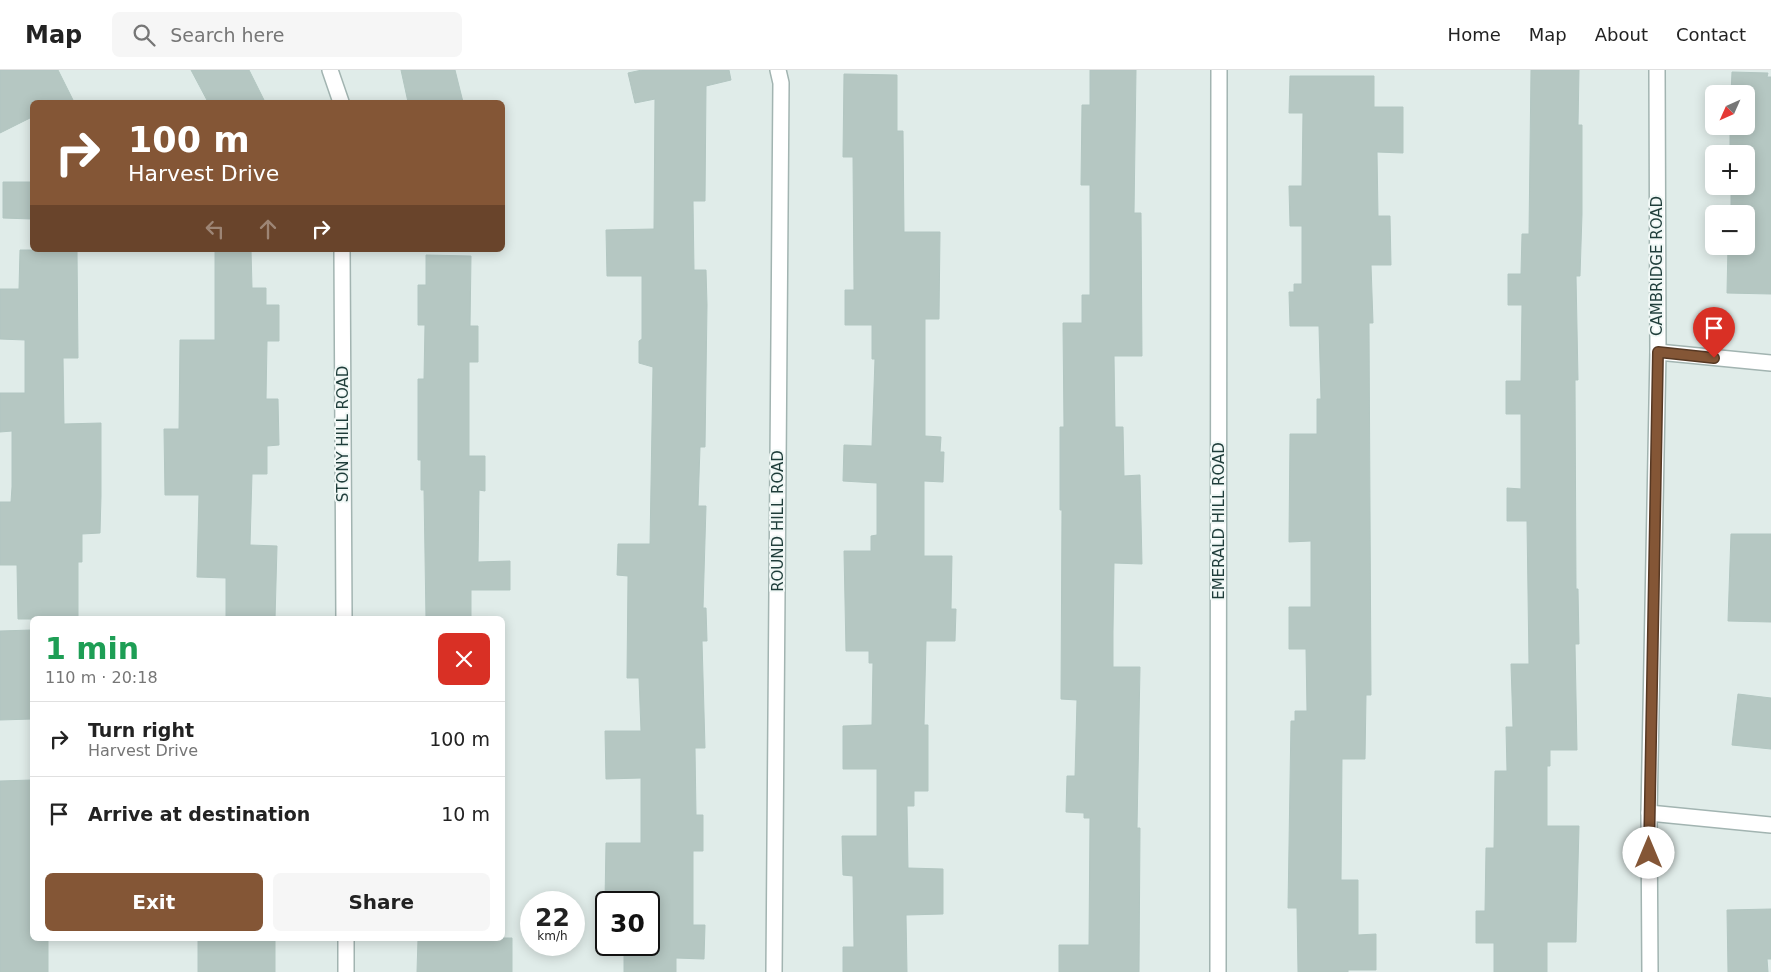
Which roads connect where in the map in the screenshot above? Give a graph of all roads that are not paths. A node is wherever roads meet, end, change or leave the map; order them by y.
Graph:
1 (330, 70) edge
2 (778, 70) edge
3 (1219, 70) edge
4 (1657, 70) edge
5 (341, 100) edge
6 (342, 252) edge
7 (1658, 352) junction
8 (1771, 363) edge
9 (344, 616) edge
10 (1649, 813) junction
11 (1771, 825) edge
12 (346, 941) edge
13 (346, 972) edge
14 (774, 972) edge
15 (1218, 972) edge
16 (1650, 972) edge

1 - 5 street
2 - 14 street, ROUND HILL ROAD
3 - 15 street, EMERALD HILL ROAD
4 - 7 street, CAMBRIDGE ROAD
6 - 9 street, STONY HILL ROAD
7 - 8 street
7 - 10 street, CAMBRIDGE ROAD
10 - 11 street
10 - 16 street, CAMBRIDGE ROAD
12 - 13 street

